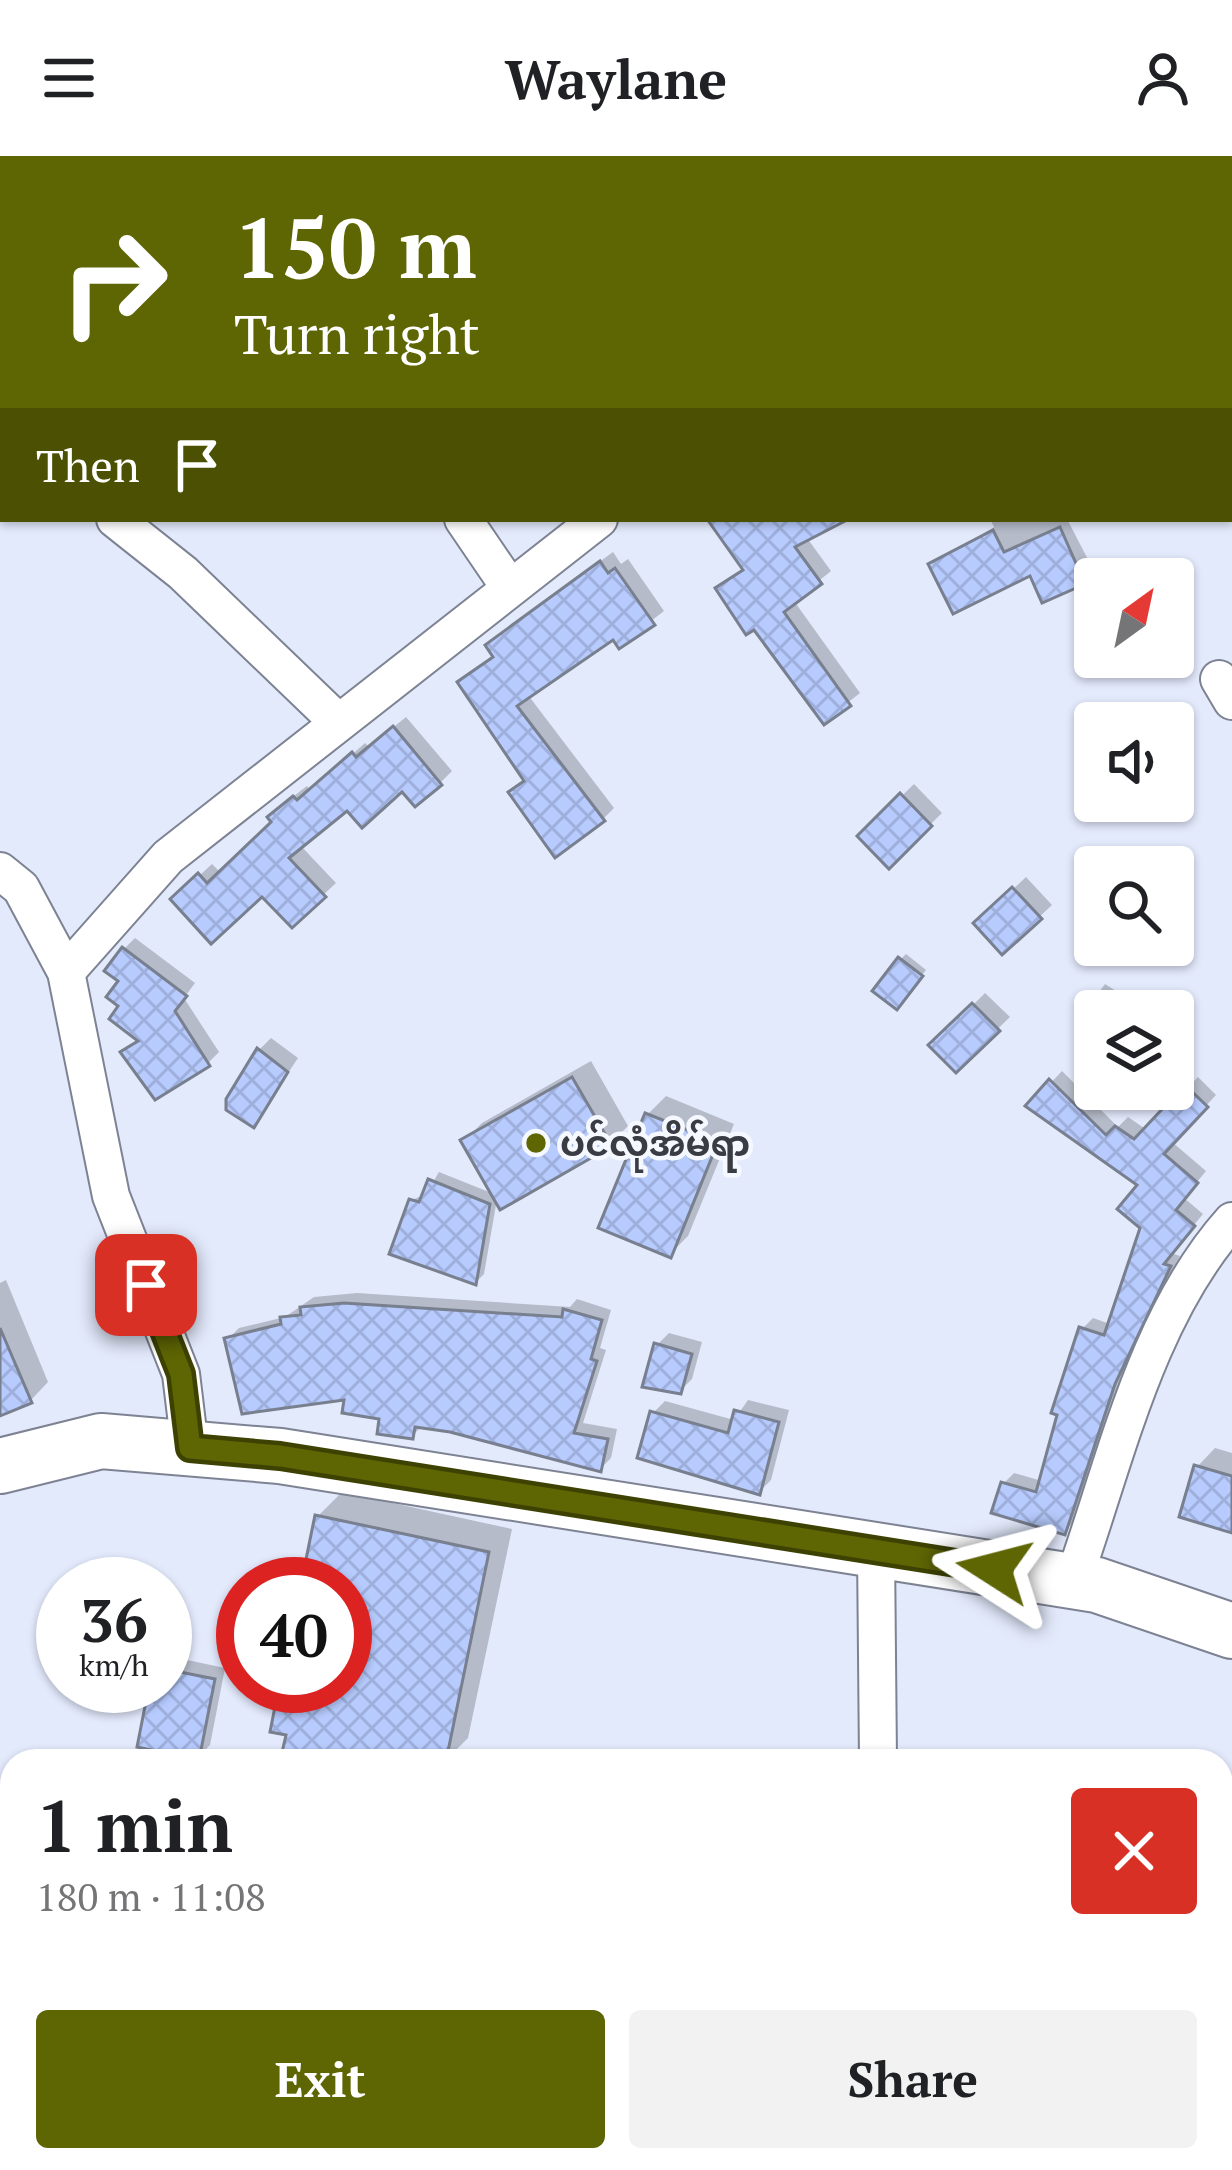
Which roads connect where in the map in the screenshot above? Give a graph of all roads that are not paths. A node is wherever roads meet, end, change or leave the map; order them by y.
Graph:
1 (119, 522) edge
2 (465, 522) edge
3 (594, 522) edge
4 (510, 588) junction
5 (338, 722) junction
6 (0, 871) edge
7 (66, 972) junction
8 (1232, 1222) edge
9 (190, 1448) junction
10 (0, 1466) edge
11 (876, 1550) junction
12 (1073, 1581) junction
13 (1232, 1631) edge
14 (878, 1749) edge

1 - 5 street
2 - 4 street
3 - 4 street
4 - 5 street
5 - 7 street
6 - 7 street
7 - 9 street
8 - 12 street
9 - 10 street
9 - 11 street
11 - 12 street
11 - 14 street
12 - 13 street

